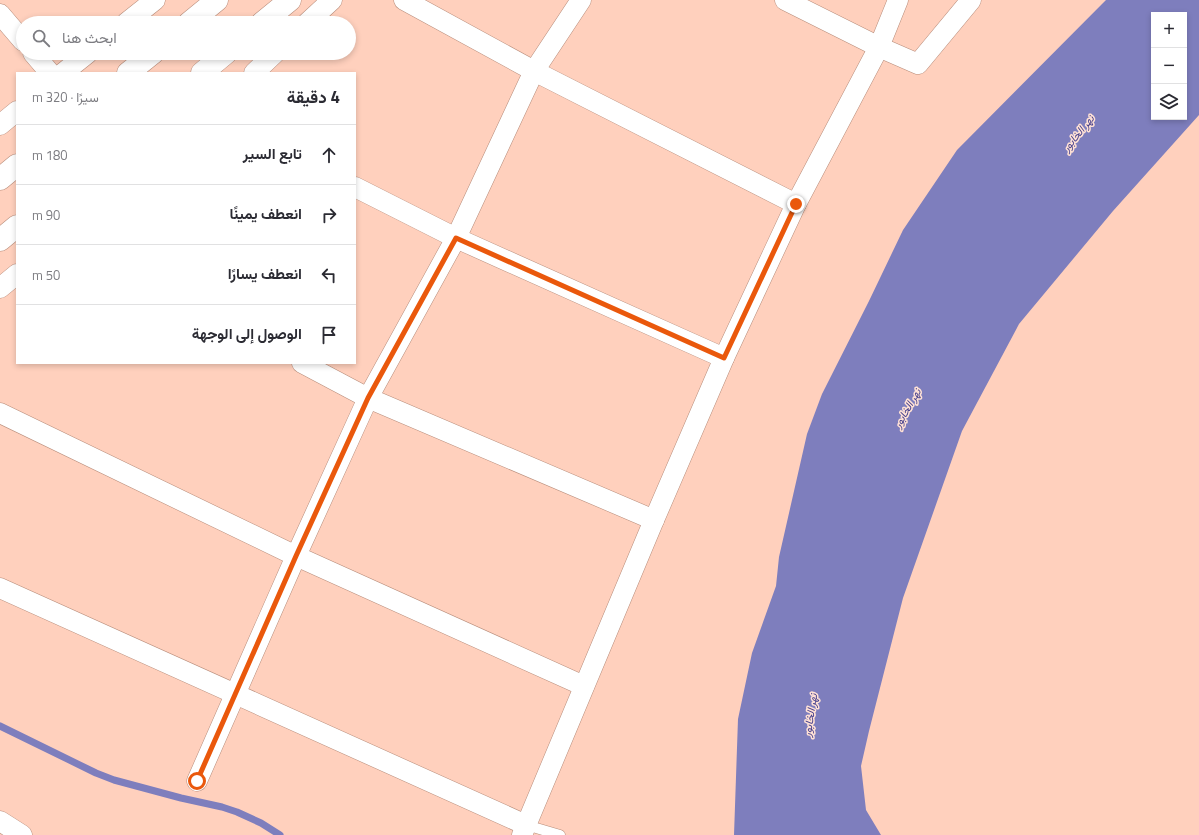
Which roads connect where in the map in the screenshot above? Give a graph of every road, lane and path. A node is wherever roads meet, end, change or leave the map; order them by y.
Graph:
1 (155, 0) edge
2 (217, 0) edge
3 (290, 0) edge
4 (332, 0) edge
5 (404, 0) edge
6 (581, 0) edge
7 (785, 0) edge
8 (898, 0) edge
9 (971, 0) edge
10 (0, 14) edge
11 (135, 16) edge
12 (198, 16) edge
13 (271, 16) edge
14 (315, 16) edge
15 (16, 33) edge
16 (879, 47) junction
17 (39, 60) edge
18 (79, 60) edge
19 (144, 60) edge
20 (218, 60) edge
21 (268, 60) edge
22 (534, 71) junction
23 (49, 72) edge
24 (64, 72) edge
25 (129, 72) edge
26 (203, 72) edge
27 (255, 72) edge
28 (16, 112) edge
29 (0, 125) edge
30 (16, 166) edge
31 (0, 179) edge
32 (356, 188) edge
33 (796, 204) junction
34 (16, 227) edge
35 (456, 238) junction
36 (0, 240) edge
37 (16, 275) edge
38 (0, 288) edge
39 (724, 358) junction
40 (304, 364) edge
41 (368, 398) junction
42 (0, 413) edge
43 (654, 520) junction
44 (296, 556) junction
45 (0, 588) edge
46 (584, 686) junction
47 (235, 694) junction
48 (197, 781) dead end
49 (0, 822) edge
50 (524, 830) edge
51 (22, 835) edge
52 (560, 835) edge

1 - 11 street
2 - 12 main road
3 - 13 main road
4 - 14 street
5 - 22 street
6 - 22 street
7 - 16 street
8 - 16 street
9 - 16 street
10 - 15 street
16 - 33 street
17 - 23 street
18 - 24 street
19 - 25 main road
20 - 26 main road
21 - 27 street
22 - 33 street
22 - 35 street
28 - 29 street
30 - 31 main road
32 - 35 street
33 - 39 street
34 - 36 main road
35 - 39 street
35 - 41 street
37 - 38 street
39 - 43 street
40 - 41 street
41 - 43 street
41 - 44 street
42 - 44 street
43 - 46 street
44 - 46 street
44 - 47 street
45 - 47 street
46 - 50 street
47 - 48 street
47 - 50 street
49 - 51 street
50 - 52 lane

